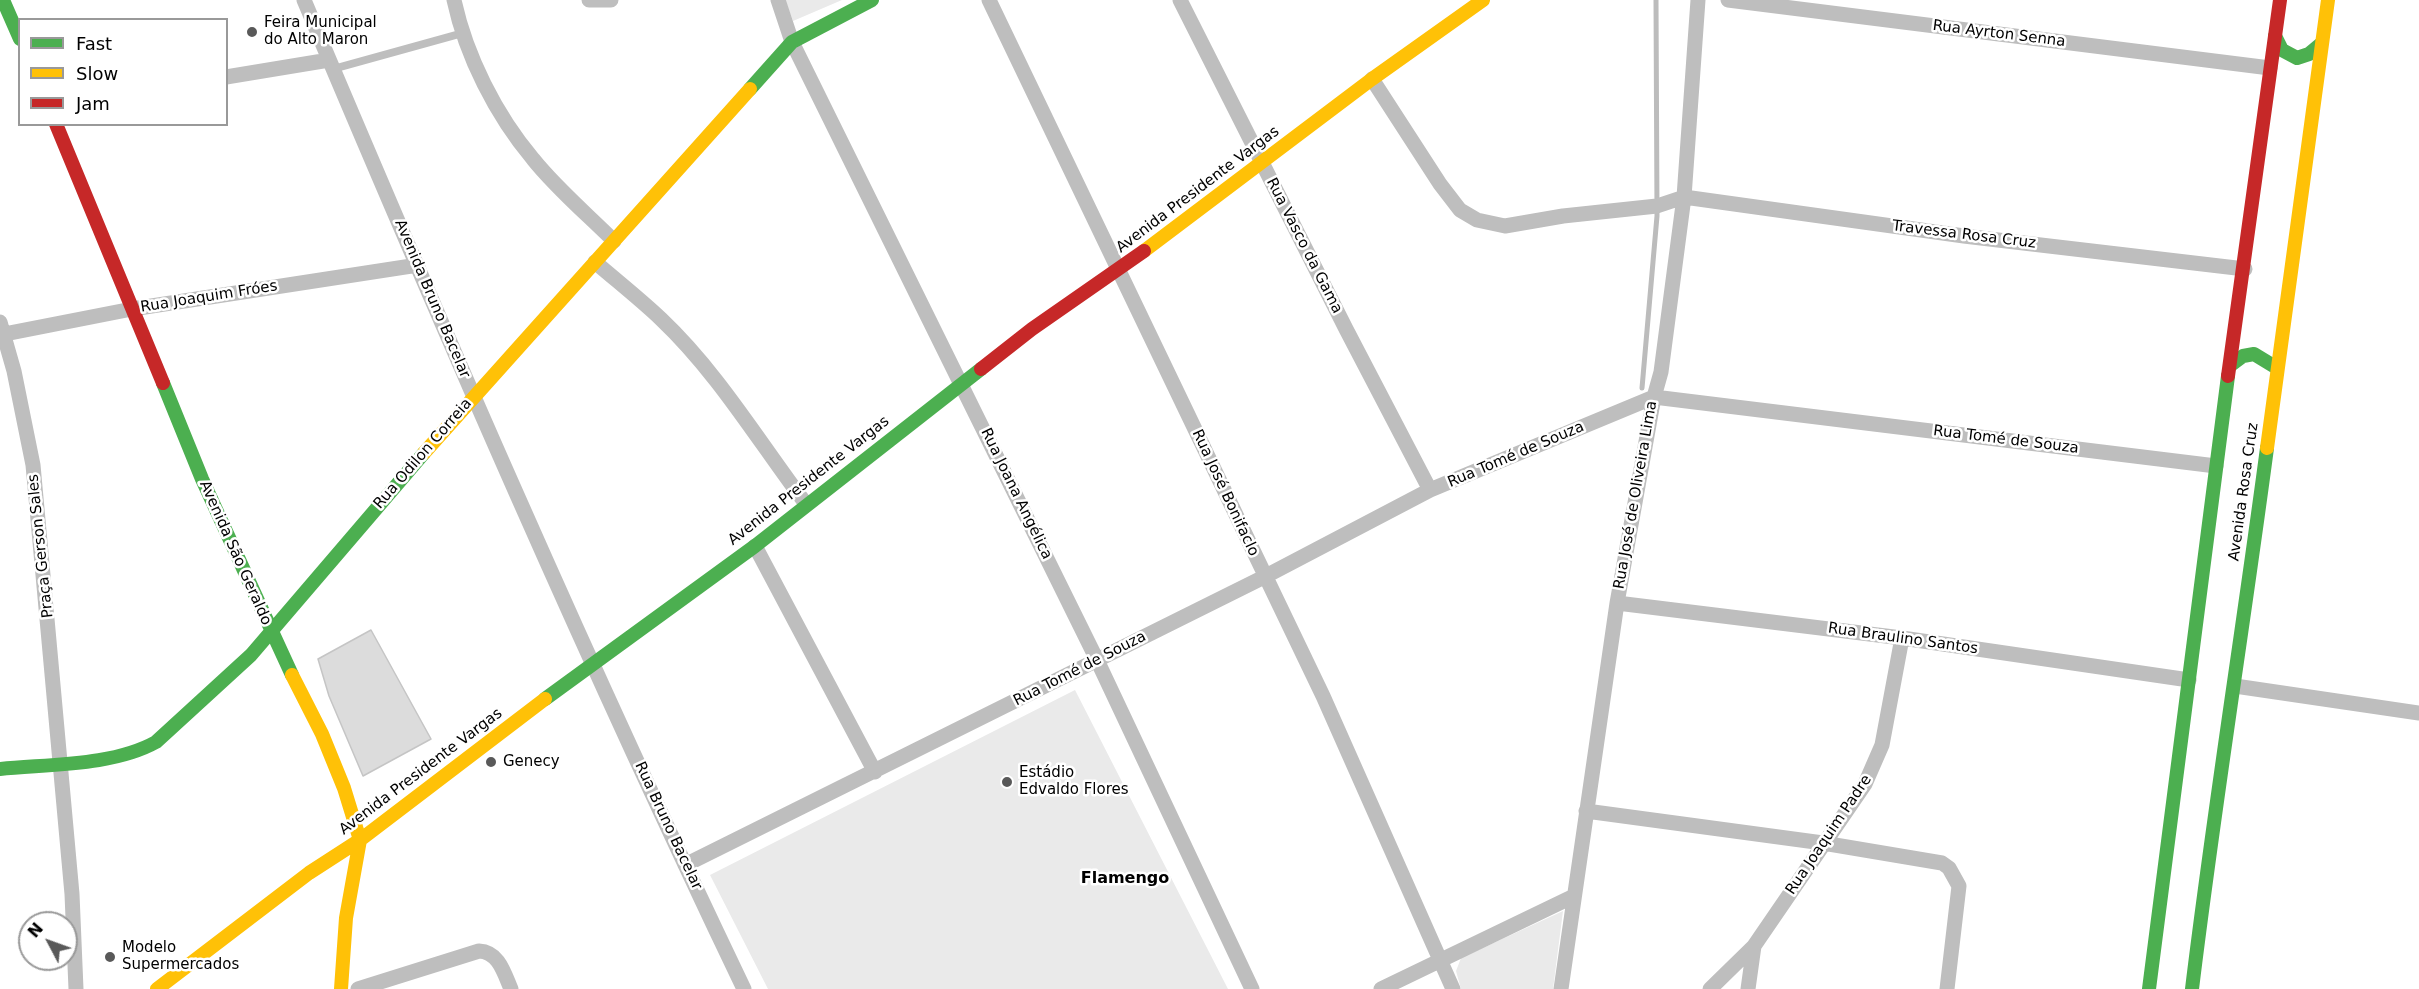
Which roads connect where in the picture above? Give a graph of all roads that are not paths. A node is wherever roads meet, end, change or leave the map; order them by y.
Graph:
1 (3, 0) edge
2 (304, 0) edge
3 (454, 0) edge
4 (589, 0) edge
5 (611, 0) edge
6 (777, 0) edge
7 (872, 0) edge
8 (989, 0) edge
9 (1180, 0) edge
10 (1483, 0) edge
11 (1698, 0) edge
12 (1728, 0) edge
13 (2280, 0) edge
14 (2328, 0) edge
15 (463, 33) junction
16 (18, 34) edge
17 (2275, 36) junction
18 (792, 42) junction
19 (2321, 44) junction
20 (331, 64) junction
21 (2270, 68) junction
22 (228, 76) edge
23 (1372, 79) junction
24 (57, 126) edge
25 (1262, 163) junction
26 (1684, 197) junction
27 (614, 241) junction
28 (595, 262) junction
29 (418, 265) junction
30 (1120, 269) junction
31 (2245, 269) junction
32 (132, 309) junction
33 (1, 330) edge
34 (2231, 366) junction
35 (2277, 368) junction
36 (962, 383) junction
37 (473, 396) junction
38 (1654, 397) junction
39 (2216, 465) junction
40 (1430, 490) junction
41 (806, 504) junction
42 (755, 546) junction
43 (1264, 577) junction
44 (1617, 603) junction
45 (270, 631) junction
46 (1902, 638) junction
47 (1097, 660) junction
48 (593, 662) junction
49 (2189, 680) junction
50 (2235, 686) junction
51 (2419, 713) edge
52 (2180, 757) junction
53 (61, 761) junction
54 (0, 769) edge
55 (2221, 769) junction
56 (2191, 770) dead end
57 (875, 772) junction
58 (2205, 775) dead end
59 (1586, 811) junction
60 (360, 840) junction
61 (1823, 843) junction
62 (685, 865) junction
63 (1574, 896) junction
64 (1754, 946) junction
65 (1439, 961) junction
66 (76, 989) edge
67 (157, 989) edge
68 (340, 989) edge
69 (358, 989) edge
70 (511, 989) edge
71 (744, 989) edge
72 (1252, 989) edge
73 (1381, 989) edge
74 (1453, 989) edge
75 (1561, 989) edge
76 (1710, 989) edge
77 (1748, 989) edge
78 (1947, 989) edge
79 (2149, 989) edge
80 (2192, 989) edge

1 - 16 main road
2 - 20 street, Avenida Bruno Bacelar
3 - 15 street
4 - 5 street
6 - 18 street, Rua Joana Angélica
7 - 18 main road
8 - 30 street, Rua José Bonifaclo
9 - 25 street, Rua Vasco da Gama
10 - 23 main road, Avenida Presidente Vargas
11 - 26 street, Rua José de Oliveira Lima
12 - 21 street, Rua Ayrton Senna
13 - 17 main road, Avenida Rosa Cruz
14 - 19 main road, Avenida Rosa Cruz
15 - 20 lane
15 - 27 street
17 - 19 main road
17 - 21 main road, Avenida Rosa Cruz
18 - 27 main road, Rua Odilon Correia
18 - 36 street, Rua Joana Angélica
19 - 35 main road, Avenida Rosa Cruz
20 - 22 street
20 - 29 street, Avenida Bruno Bacelar
21 - 31 main road, Avenida Rosa Cruz
23 - 25 main road, Avenida Presidente Vargas
23 - 26 street
24 - 32 main road, Avenida São Geraldo
25 - 30 main road, Avenida Presidente Vargas
25 - 40 street, Rua Vasco da Gama
26 - 31 street, Travessa Rosa Cruz
26 - 38 street, Rua José de Oliveira Lima
27 - 28 main road, Rua Odilon Correia
28 - 37 main road, Rua Odilon Correia
28 - 41 street
29 - 32 street, Rua Joaquim Fróes
29 - 37 street, Avenida Bruno Bacelar
30 - 36 main road, Avenida Presidente Vargas
30 - 43 street, Rua José Bonifaclo
31 - 34 main road, Avenida Rosa Cruz
32 - 33 street, Rua Joaquim Fróes
32 - 45 main road, Avenida São Geraldo
33 - 53 street, Praça Gerson Sales
34 - 35 main road
34 - 39 main road, Avenida Rosa Cruz
35 - 50 main road, Avenida Rosa Cruz
36 - 41 main road, Avenida Presidente Vargas
36 - 47 street, Rua Joana Angélica
37 - 45 main road, Rua Odilon Correia
37 - 48 street, Avenida Bruno Bacelar
38 - 39 street, Rua Tomé de Souza
38 - 40 street, Rua Tomé de Souza
38 - 44 street, Rua José de Oliveira Lima
39 - 49 main road, Avenida Rosa Cruz
40 - 43 street, Rua Tomé de Souza
41 - 42 main road, Avenida Presidente Vargas
42 - 48 main road, Avenida Presidente Vargas
42 - 57 street
43 - 47 street, Rua Tomé de Souza
43 - 65 street, Rua José Bonifaclo
44 - 46 street, Rua Braulino Santos
44 - 59 street, Rua José de Oliveira Lima
45 - 53 main road, Rua Odilon Correia
45 - 60 main road, Avenida São Geraldo
46 - 49 street, Rua Braulino Santos
46 - 61 street, Rua Joaquim Padre
47 - 57 street, Rua Tomé de Souza
47 - 72 street, Rua Joana Angélica
48 - 60 main road, Avenida Presidente Vargas
48 - 62 street, Rua Bruno Bacelar
49 - 52 main road, Avenida Rosa Cruz
50 - 51 street
50 - 55 main road, Avenida Rosa Cruz
52 - 56 main road
52 - 79 main road, Avenida Rosa Cruz
53 - 54 main road, Rua Odilon Correia
53 - 66 street
55 - 58 main road
55 - 80 main road, Avenida Rosa Cruz
57 - 62 street, Rua Tomé de Souza
59 - 61 street
59 - 63 street, Rua José de Oliveira Lima
60 - 67 main road, Avenida Presidente Vargas
60 - 68 main road, Avenida São Geraldo
61 - 64 street, Rua Joaquim Padre
61 - 78 street
62 - 71 street, Rua Bruno Bacelar
63 - 65 street
63 - 75 street, Rua José de Oliveira Lima
64 - 76 street
64 - 77 street, Rua Joaquim Padre
65 - 73 street
65 - 74 street, Rua José Bonifaclo
69 - 70 street

